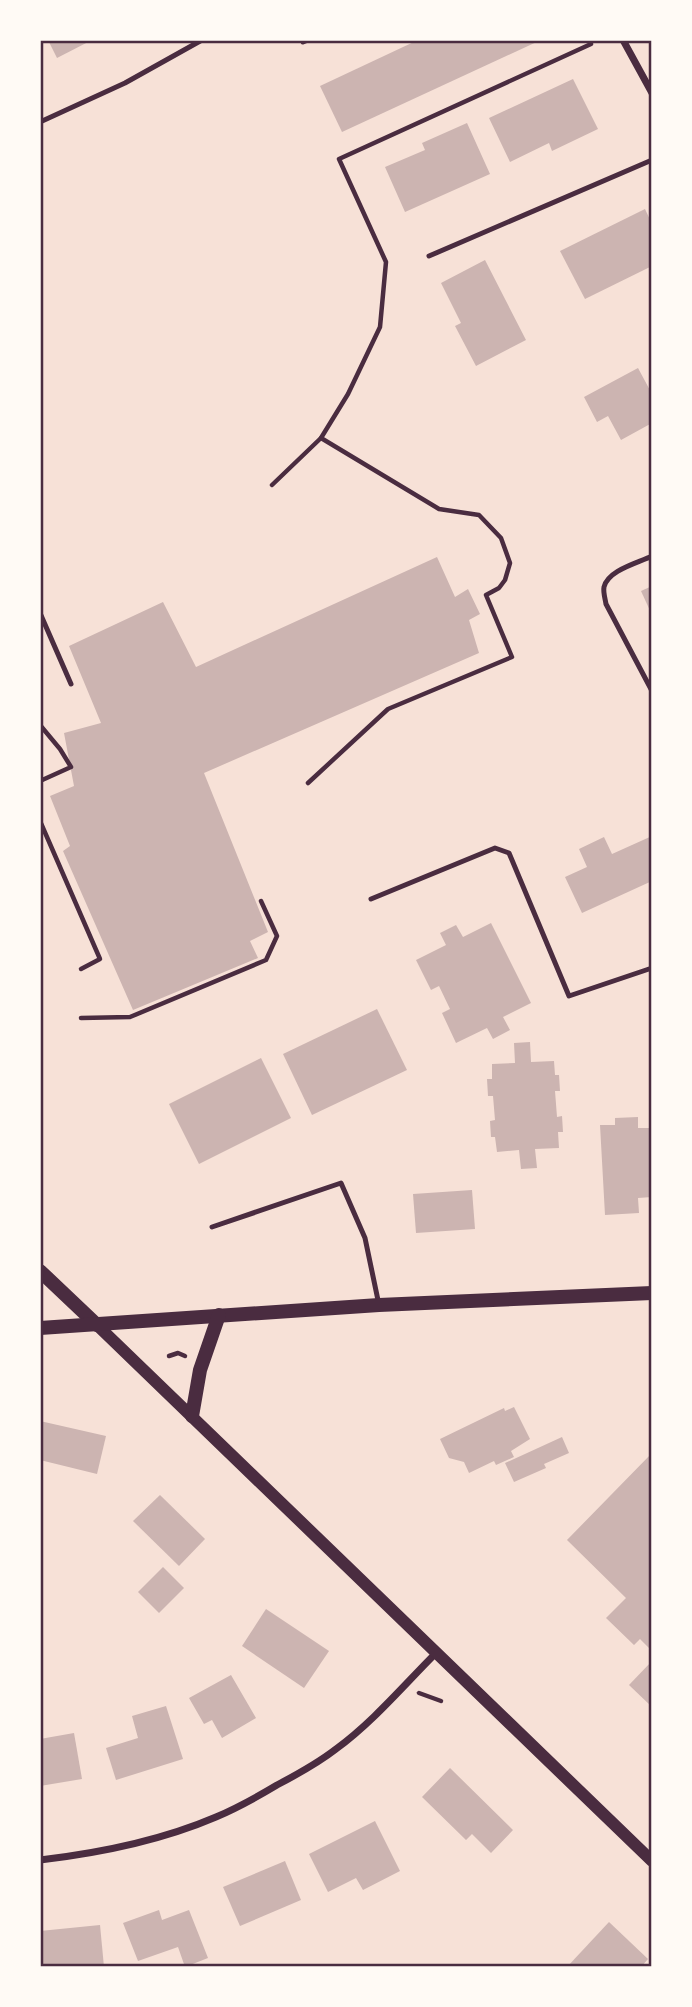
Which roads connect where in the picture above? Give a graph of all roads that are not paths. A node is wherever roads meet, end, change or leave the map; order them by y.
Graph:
1 (202, 40) edge
2 (623, 40) edge
3 (652, 93) edge
4 (40, 122) edge
5 (652, 160) edge
6 (429, 256) dead end
7 (652, 556) edge
8 (40, 613) edge
9 (71, 684) dead end
10 (652, 691) edge
11 (372, 899) dead end
12 (652, 968) edge
13 (212, 1227) dead end
14 (40, 1271) edge
15 (652, 1293) edge
16 (379, 1305) junction
17 (219, 1315) junction
18 (97, 1325) junction
19 (40, 1328) edge
20 (192, 1416) junction
21 (436, 1653) junction
22 (40, 1860) edge
23 (652, 1861) edge

1 - 4 lane
2 - 3 street
5 - 6 lane
7 - 10 lane
8 - 9 lane
11 - 12 lane
13 - 16 lane
14 - 18 main road
15 - 16 main road
16 - 17 main road
17 - 18 main road
17 - 20 main road
18 - 19 main road
18 - 20 street
20 - 21 street
21 - 22 street
21 - 23 street

